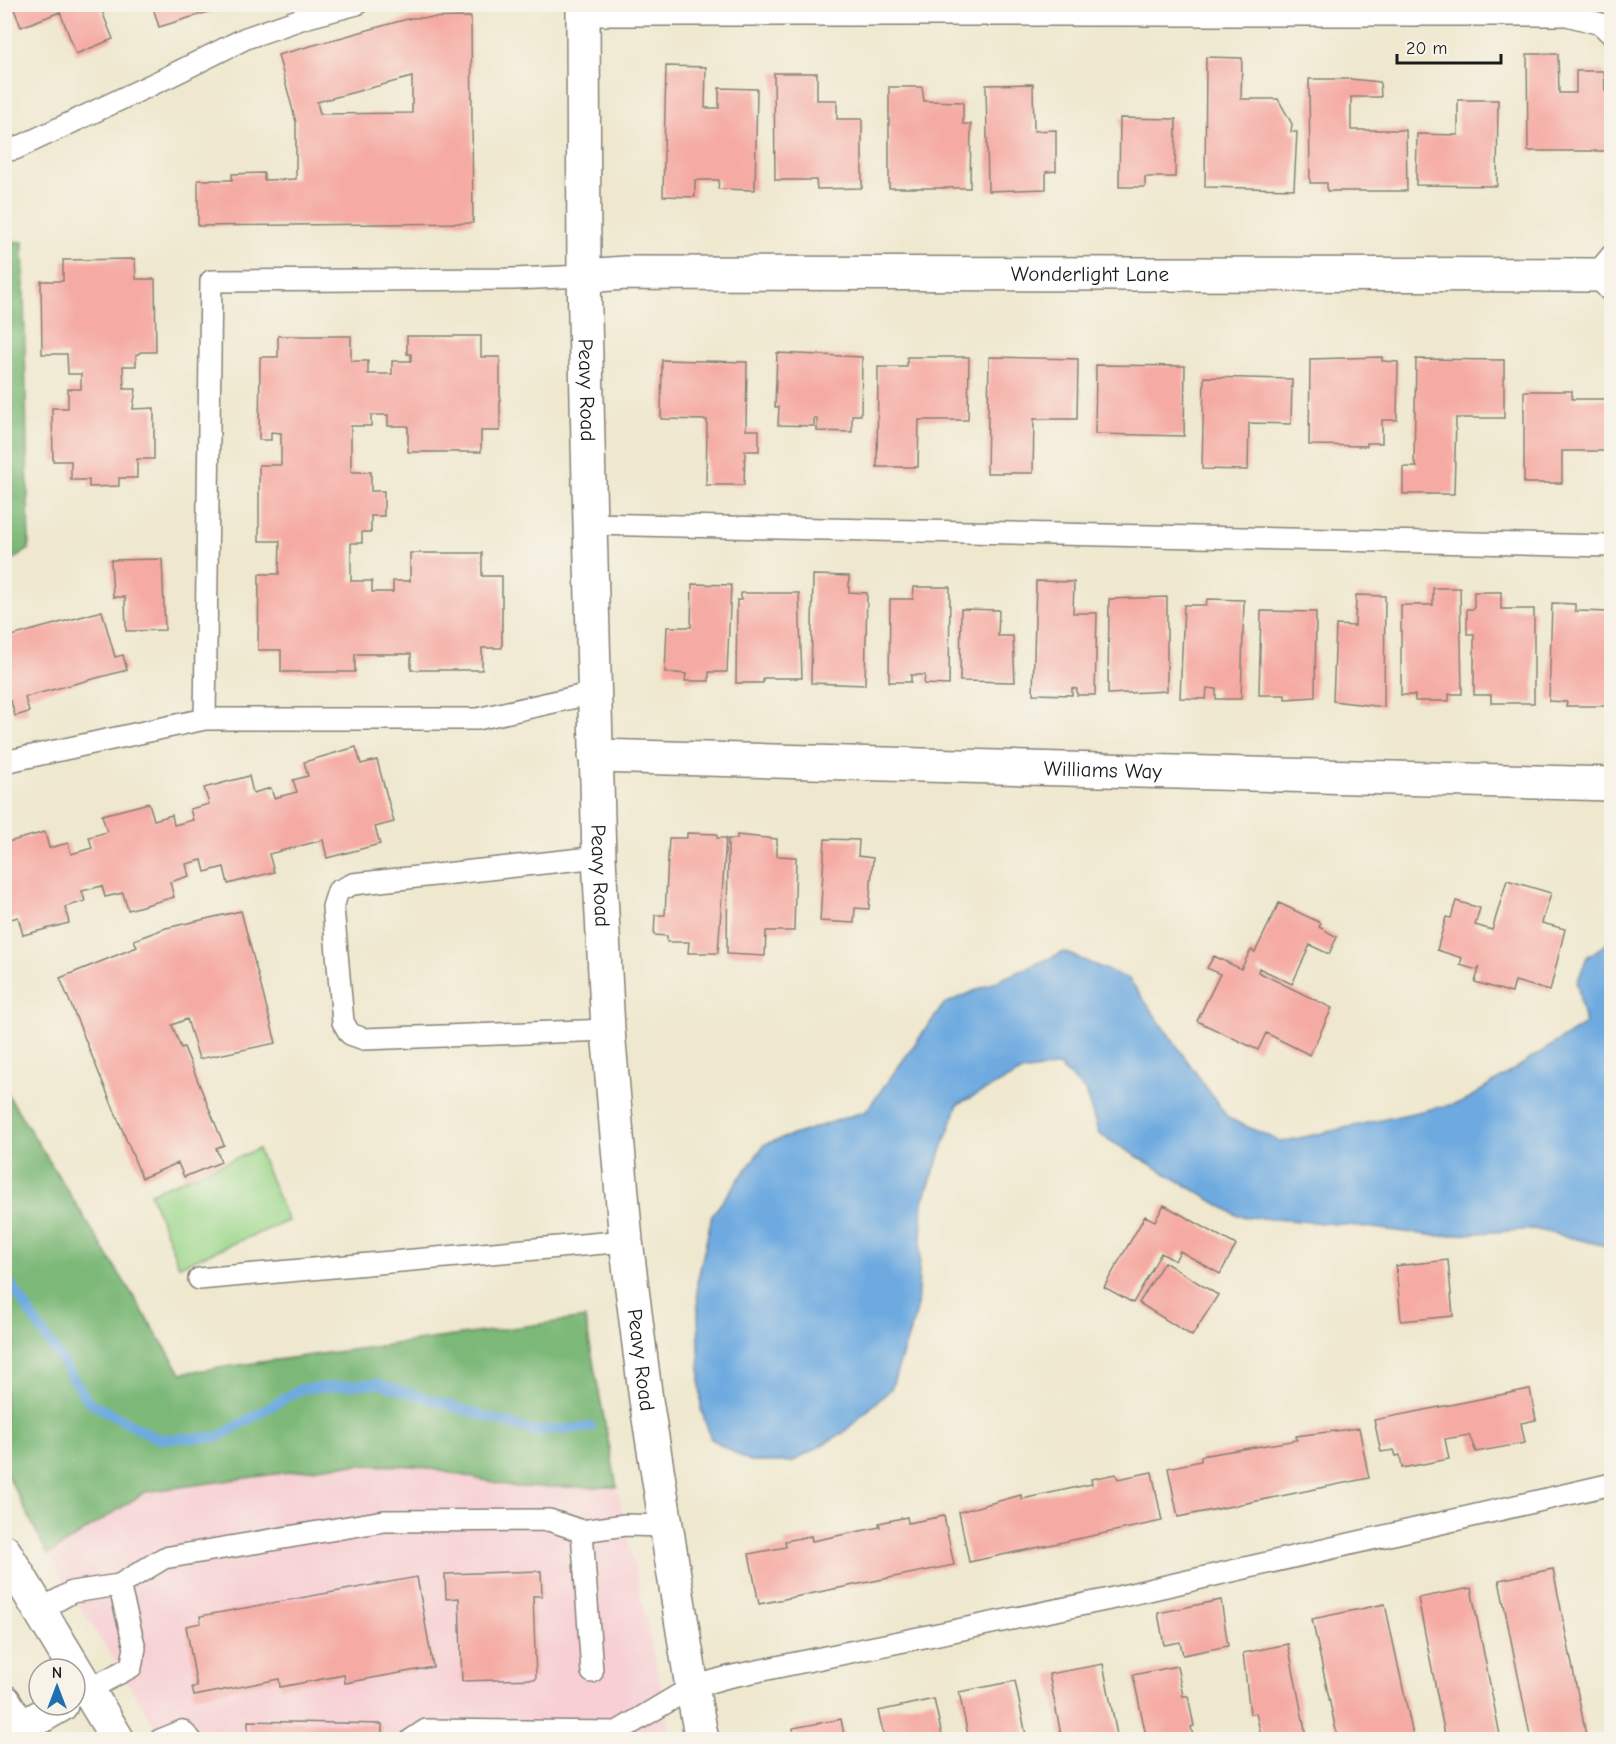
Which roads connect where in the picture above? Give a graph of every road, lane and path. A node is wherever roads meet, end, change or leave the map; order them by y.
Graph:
1 (357, 4) edge
2 (583, 10) edge
3 (1611, 35) edge
4 (4, 151) edge
5 (1606, 274) edge
6 (584, 276) junction
7 (590, 524) junction
8 (1611, 546) edge
9 (594, 693) junction
10 (205, 720) junction
11 (595, 756) junction
12 (4, 762) edge
13 (1611, 784) edge
14 (599, 857) junction
15 (608, 1030) junction
16 (626, 1241) junction
17 (199, 1279) dead end
18 (1611, 1484) edge
19 (666, 1526) junction
20 (582, 1531) junction
21 (4, 1551) edge
22 (119, 1585) junction
23 (40, 1610) junction
24 (59, 1657) edge
25 (591, 1672) dead end
26 (692, 1687) junction
27 (87, 1691) edge
28 (87, 1709) edge
29 (617, 1736) edge
30 (118, 1740) edge
31 (160, 1740) edge
32 (191, 1740) edge
33 (411, 1740) edge
34 (702, 1740) edge

1 - 4 lane
2 - 3 lane
2 - 6 street, Peavy Road
5 - 6 street, Wonderlight Lane
6 - 7 street, Peavy Road
6 - 10 lane
7 - 8 lane
7 - 9 street, Peavy Road
9 - 10 lane
9 - 11 street, Peavy Road
10 - 12 lane
11 - 13 street, Williams Way
11 - 14 street, Peavy Road
14 - 15 street, Peavy Road
14 - 15 lane
15 - 16 street, Peavy Road
16 - 17 lane
16 - 19 street, Peavy Road
18 - 26 lane
19 - 20 lane
19 - 26 street, Peavy Road
20 - 22 lane
20 - 25 lane
21 - 23 street
22 - 23 lane
22 - 27 lane
23 - 24 street
26 - 29 lane
26 - 34 street, Peavy Road
28 - 30 street
29 - 33 lane
31 - 32 lane

